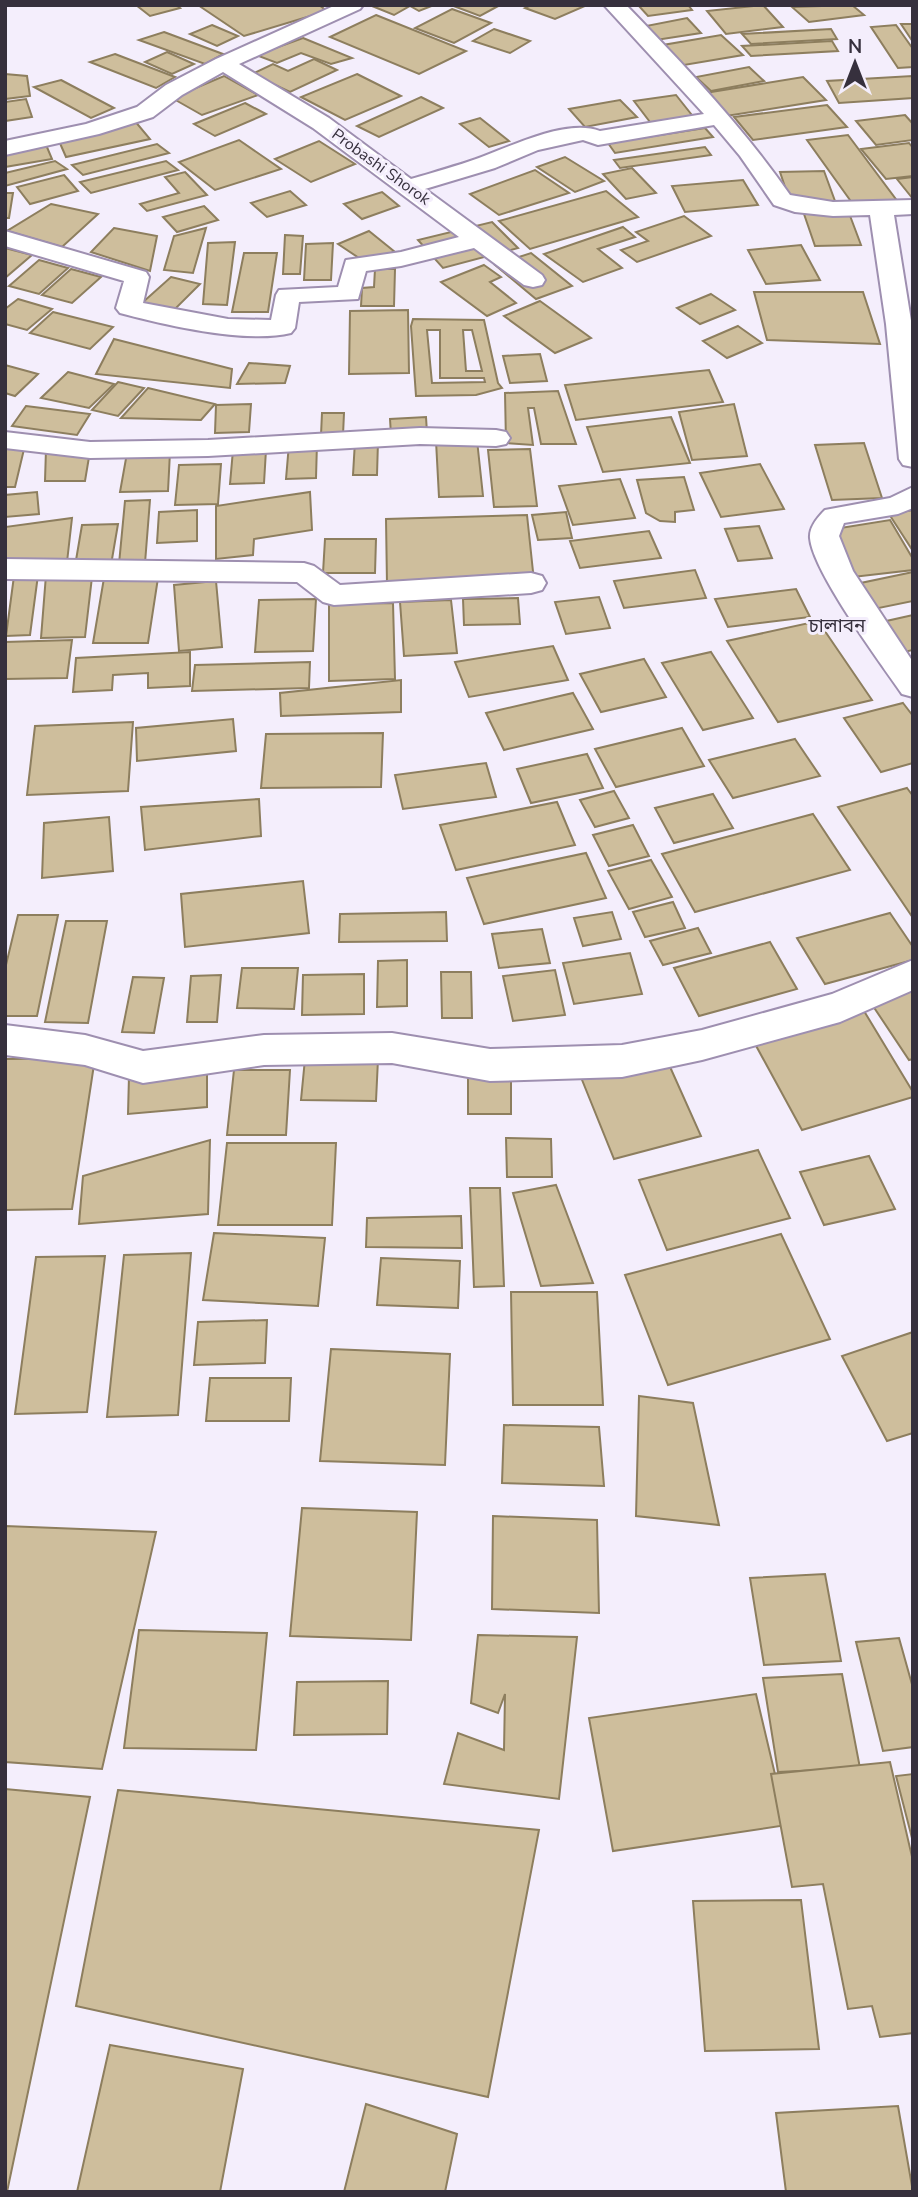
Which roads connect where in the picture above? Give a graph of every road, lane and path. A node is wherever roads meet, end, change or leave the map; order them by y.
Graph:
1 (353, 5) edge
2 (614, 5) edge
3 (223, 63) junction
4 (718, 118) junction
5 (5, 148) edge
6 (409, 187) junction
7 (913, 207) edge
8 (881, 208) junction
9 (5, 238) edge
10 (480, 239) junction
11 (533, 280) dead end
12 (496, 438) dead end
13 (5, 440) edge
14 (913, 459) edge
15 (913, 496) edge
16 (5, 569) edge
17 (531, 583) dead end
18 (913, 686) edge
19 (913, 974) edge
20 (5, 1040) edge

1 - 3 street
2 - 4 street
3 - 5 street
3 - 6 street, Probashi Shorok
4 - 6 street
4 - 8 street
6 - 10 street, Probashi Shorok
7 - 8 street
8 - 14 street
9 - 10 street
10 - 11 street, Probashi Shorok
12 - 13 street
15 - 18 street
16 - 17 street
19 - 20 street

